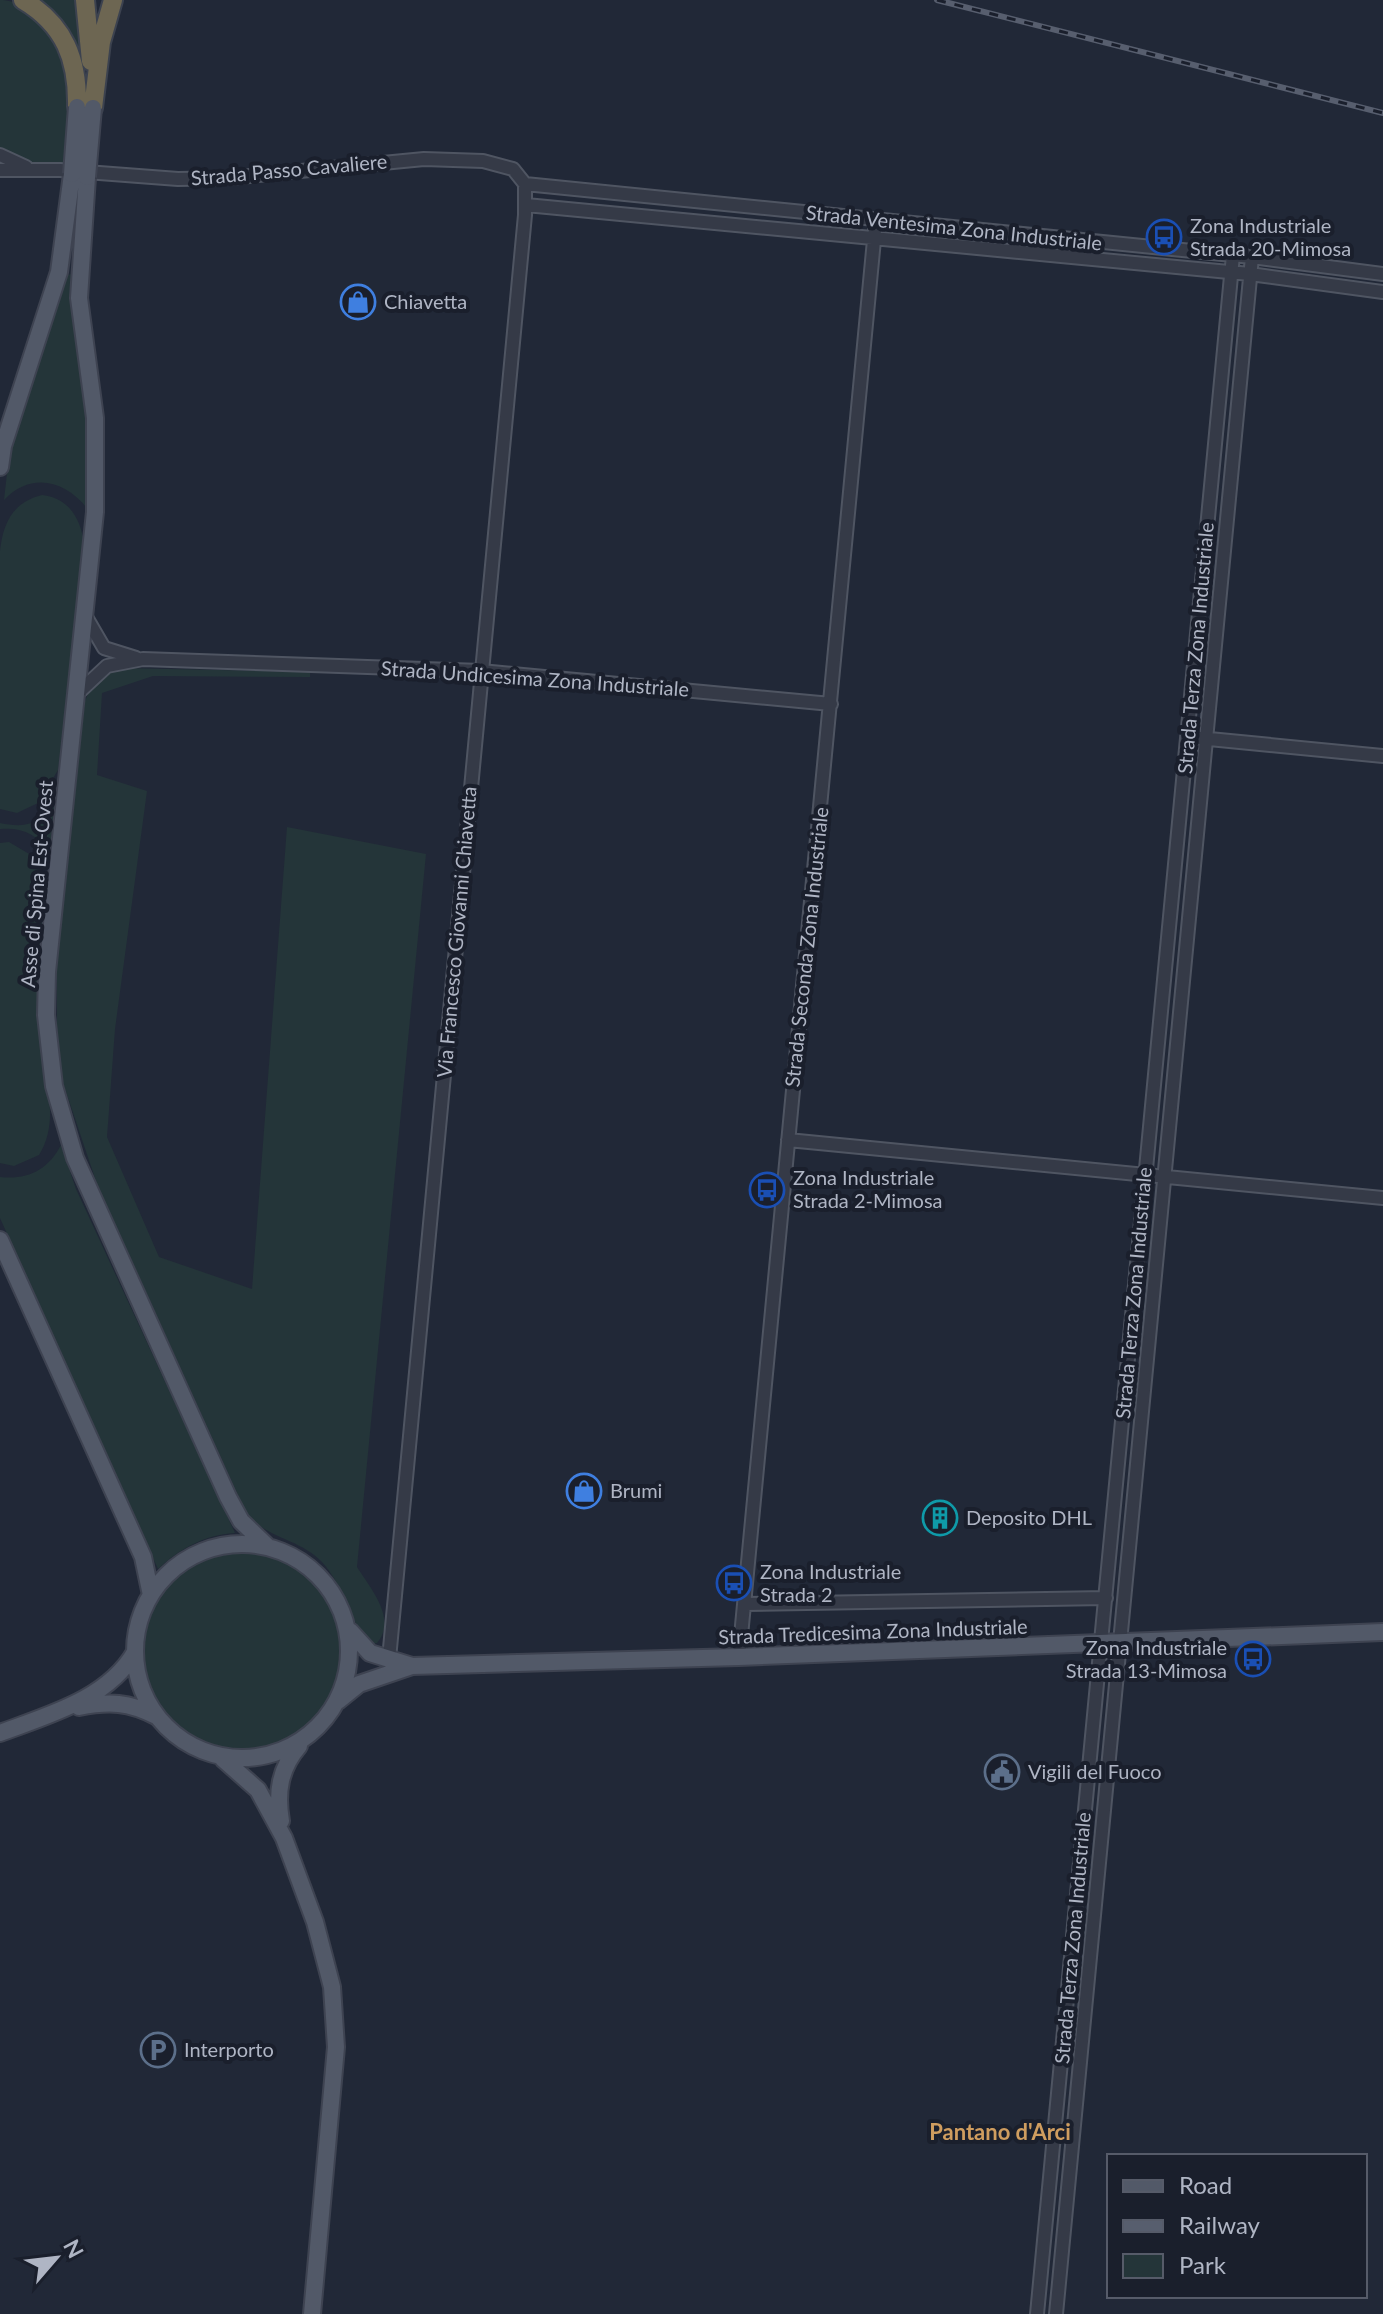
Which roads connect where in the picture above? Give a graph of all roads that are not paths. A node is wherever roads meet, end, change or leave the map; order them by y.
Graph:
1 (23, 0) edge
2 (85, 0) edge
3 (113, 0) edge
4 (85, 107) junction
5 (0, 155) edge
6 (0, 170) edge
7 (45, 171) junction
8 (80, 176) junction
9 (525, 184) junction
10 (526, 205) junction
11 (876, 219) junction
12 (874, 237) junction
13 (1073, 239) junction
14 (1152, 247) junction
15 (1233, 255) junction
16 (1072, 256) junction
17 (1252, 257) junction
18 (1150, 264) junction
19 (1231, 272) junction
20 (1250, 274) junction
21 (1383, 274) edge
22 (1383, 292) edge
23 (1227, 323) junction
24 (1245, 325) junction
25 (1218, 425) junction
26 (1235, 427) junction
27 (0, 467) edge
28 (84, 610) junction
29 (143, 659) junction
30 (481, 671) junction
31 (1194, 678) junction
32 (1211, 680) junction
33 (75, 697) junction
34 (831, 704) junction
35 (1188, 737) junction
36 (1206, 738) junction
37 (1383, 756) edge
38 (1164, 977) junction
39 (1182, 980) junction
40 (788, 1140) junction
41 (1144, 1175) junction
42 (1163, 1177) junction
43 (1383, 1198) edge
44 (0, 1240) edge
45 (1118, 1480) junction
46 (1136, 1484) junction
47 (268, 1547) junction
48 (151, 1595) junction
49 (1106, 1598) junction
50 (744, 1604) junction
51 (346, 1626) junction
52 (1383, 1632) edge
53 (1120, 1642) junction
54 (1102, 1644) junction
55 (135, 1652) junction
56 (739, 1657) junction
57 (389, 1659) junction
58 (412, 1666) junction
59 (338, 1701) junction
60 (59, 1710) junction
61 (158, 1717) junction
62 (0, 1733) edge
63 (306, 1738) junction
64 (217, 1756) junction
65 (284, 1838) junction
66 (1061, 2064) junction
67 (1079, 2067) junction
68 (312, 2314) edge
69 (1037, 2314) edge
70 (1056, 2314) edge

1 - 4 highway
2 - 4 highway
3 - 4 highway
4 - 8 main road, bridge
5 - 7 street
6 - 7 street
7 - 9 street, Strada Passo Cavaliere
8 - 27 main road
8 - 28 main road, Asse di Spina Est-Ovest
9 - 10 street, Via Francesco Giovanni Chiavetta
9 - 11 street, Strada Ventesima Zona Industriale
10 - 12 street, Strada Ventesima Zona Industriale
10 - 30 street, Via Francesco Giovanni Chiavetta
11 - 12 street, Strada Seconda Zona Industriale
11 - 13 street, Strada Ventesima Zona Industriale
12 - 16 street, Strada Ventesima Zona Industriale
12 - 34 street, Strada Seconda Zona Industriale
13 - 14 street, Strada Ventesima Zona Industriale
13 - 16 street
14 - 15 street, Strada Ventesima Zona Industriale
14 - 18 street
15 - 17 street, Strada Ventesima Zona Industriale
15 - 19 street, Strada Terza Zona Industriale
16 - 18 street, Strada Ventesima Zona Industriale
17 - 20 street, Strada Terza Zona Industriale
17 - 21 street, Strada Ventesima Zona Industriale
18 - 19 street, Strada Ventesima Zona Industriale
19 - 20 street, Strada Ventesima Zona Industriale
19 - 23 street, Strada Terza Zona Industriale
20 - 22 street, Strada Ventesima Zona Industriale
20 - 24 street, Strada Terza Zona Industriale
23 - 24 street
23 - 25 street, Strada Terza Zona Industriale
24 - 26 street, Strada Terza Zona Industriale
25 - 26 street
25 - 31 street, Strada Terza Zona Industriale
26 - 32 street, Strada Terza Zona Industriale
28 - 29 street
28 - 33 main road, Asse di Spina Est-Ovest
29 - 30 street, Strada Undicesima Zona Industriale
29 - 33 street
30 - 34 street, Strada Undicesima Zona Industriale
30 - 57 street, Via Francesco Giovanni Chiavetta
31 - 32 street
31 - 35 street, Strada Terza Zona Industriale
32 - 36 street, Strada Terza Zona Industriale
33 - 47 main road, Asse di Spina Est-Ovest
34 - 40 street, Strada Seconda Zona Industriale
35 - 36 street
35 - 38 street, Strada Terza Zona Industriale
36 - 37 street
36 - 39 street, Strada Terza Zona Industriale
38 - 39 street
38 - 41 street, Strada Terza Zona Industriale
39 - 42 street, Strada Terza Zona Industriale
40 - 41 street
40 - 50 street, Strada Seconda Zona Industriale
41 - 42 street
41 - 45 street, Strada Terza Zona Industriale
42 - 43 street
42 - 46 street, Strada Terza Zona Industriale
44 - 48 main road
45 - 46 street
45 - 49 street, Strada Terza Zona Industriale
46 - 53 street, Strada Terza Zona Industriale
47 - 48 main road
47 - 51 main road
48 - 55 main road
49 - 50 street
49 - 54 street, Strada Terza Zona Industriale
50 - 56 street, Strada Seconda Zona Industriale
51 - 57 main road
51 - 59 main road
52 - 53 main road, Strada Tredicesima Zona Industriale
53 - 54 main road, Strada Tredicesima Zona Industriale
53 - 67 street, Strada Terza Zona Industriale
54 - 56 main road, Strada Tredicesima Zona Industriale
54 - 66 street, Strada Terza Zona Industriale
55 - 60 main road
55 - 61 main road
56 - 58 main road, Strada Tredicesima Zona Industriale
57 - 58 main road
58 - 59 main road
59 - 63 main road
60 - 61 main road
60 - 62 main road
61 - 64 main road
63 - 64 main road
63 - 65 main road
64 - 65 main road
65 - 68 main road
66 - 67 street
66 - 69 street, Strada Terza Zona Industriale
67 - 70 street, Strada Terza Zona Industriale

